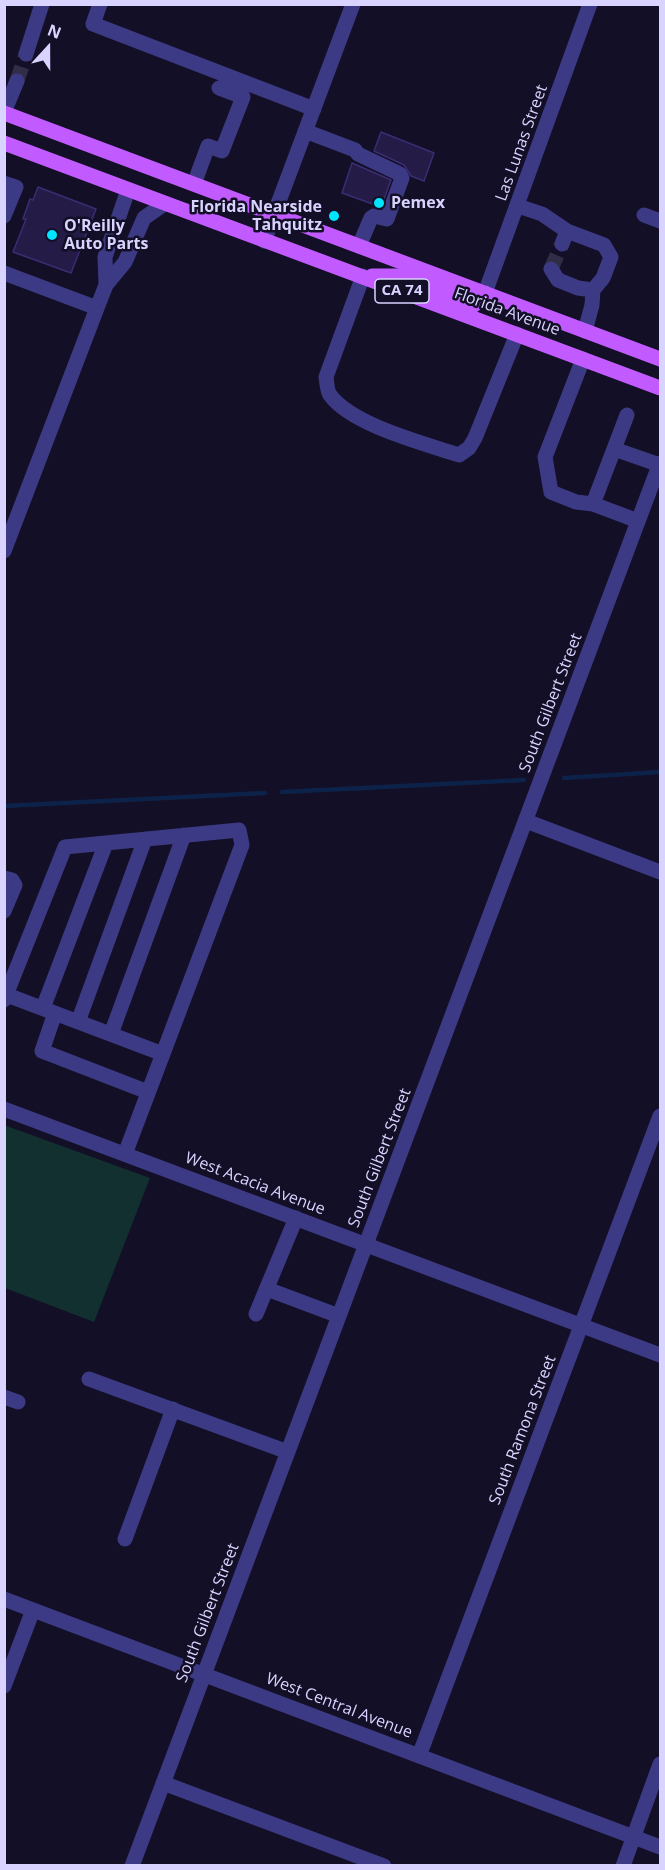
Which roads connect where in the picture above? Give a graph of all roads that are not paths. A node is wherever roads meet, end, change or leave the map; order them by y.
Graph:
1 (42, 4) edge
2 (100, 4) edge
3 (352, 4) edge
4 (591, 4) edge
5 (26, 54) tunnel mouth
6 (16, 81) tunnel mouth
7 (219, 88) dead end
8 (314, 109) junction
9 (4, 112) edge
10 (305, 131) junction
11 (4, 143) edge
12 (4, 183) edge
13 (194, 184) junction
14 (128, 190) junction
15 (164, 204) junction
16 (518, 206) junction
17 (274, 214) junction
18 (644, 215) dead end
19 (4, 216) edge
20 (660, 221) edge
21 (264, 241) junction
22 (359, 246) junction
23 (551, 269) dead end
24 (4, 273) edge
25 (363, 276) junction
26 (106, 285) junction
27 (593, 290) junction
28 (485, 293) junction
29 (97, 308) junction
30 (585, 331) junction
31 (517, 334) junction
32 (583, 359) junction
33 (660, 359) edge
34 (660, 388) edge
35 (627, 415) dead end
36 (615, 449) junction
37 (660, 464) edge
38 (593, 504) junction
39 (638, 521) junction
40 (4, 551) edge
41 (526, 821) junction
42 (184, 836) junction
43 (145, 839) junction
44 (106, 843) junction
45 (660, 872) edge
46 (4, 878) edge
47 (4, 911) edge
48 (6, 997) edge
49 (49, 1011) junction
50 (78, 1022) junction
51 (111, 1034) junction
52 (163, 1054) junction
53 (148, 1092) junction
54 (4, 1109) edge
55 (660, 1116) edge
56 (125, 1154) junction
57 (296, 1218) junction
58 (366, 1245) junction
59 (267, 1289) junction
60 (256, 1314) dead end
61 (339, 1316) junction
62 (582, 1326) junction
63 (660, 1355) edge
64 (89, 1379) dead end
65 (172, 1409) junction
66 (288, 1452) junction
67 (125, 1539) dead end
68 (4, 1599) edge
69 (33, 1610) junction
70 (204, 1675) junction
71 (4, 1686) edge
72 (419, 1756) junction
73 (660, 1764) edge
74 (163, 1782) junction
75 (633, 1837) junction
76 (660, 1847) edge
77 (132, 1866) edge
78 (384, 1866) edge
79 (623, 1866) edge

1 - 5 street
2 - 8 street
3 - 8 street
4 - 16 street, Las Lunas Street
6 - 9 street
7 - 13 street
8 - 10 street
9 - 13 main road, Florida Avenue
10 - 17 street
10 - 22 street
11 - 14 main road, Florida Avenue / CA 74
12 - 19 street
13 - 17 main road, Florida Avenue
14 - 15 main road, Florida Avenue / CA 74
14 - 26 street
15 - 21 main road, Florida Avenue / CA 74
15 - 26 street
16 - 27 street
16 - 28 street, Las Lunas Street
17 - 21 street
17 - 22 main road, Florida Avenue
18 - 20 street
21 - 25 main road, Florida Avenue / CA 74
22 - 28 main road, Florida Avenue
23 - 27 street
24 - 29 street
25 - 28 main road
25 - 31 main road, Florida Avenue / CA 74
25 - 31 street
26 - 29 street
27 - 30 street
28 - 30 main road, Florida Avenue
29 - 40 street
30 - 33 main road, Florida Avenue
31 - 32 main road, Florida Avenue / CA 74
32 - 34 main road, Florida Avenue / CA 74
32 - 38 street
35 - 36 street
36 - 37 street
36 - 38 street
37 - 39 street, South Gilbert Street
38 - 39 street
39 - 41 street, South Gilbert Street
41 - 45 street
41 - 58 street, South Gilbert Street
42 - 43 street
42 - 51 street
42 - 52 street
43 - 44 street
43 - 50 street
44 - 48 street
44 - 49 street
46 - 47 street
48 - 49 street
49 - 50 street
49 - 53 street
50 - 51 street
51 - 52 street
52 - 53 street
53 - 56 street
54 - 56 street, West Acacia Avenue
55 - 62 street, South Ramona Street
56 - 57 street, West Acacia Avenue
57 - 58 street, West Acacia Avenue
57 - 59 street
58 - 61 street, South Gilbert Street
58 - 62 street, West Acacia Avenue
59 - 60 street
59 - 61 street
61 - 66 street, South Gilbert Street
62 - 63 street, West Acacia Avenue
62 - 72 street, South Ramona Street
64 - 65 street
65 - 66 street
65 - 67 street
66 - 70 street, South Gilbert Street
68 - 69 street, West Central Avenue
69 - 70 street, West Central Avenue
69 - 71 street
70 - 72 street, West Central Avenue
70 - 74 street, South Gilbert Street
72 - 75 street, West Central Avenue
73 - 75 street
74 - 77 street, South Gilbert Street
74 - 78 street
75 - 76 street, West Central Avenue
75 - 79 street

